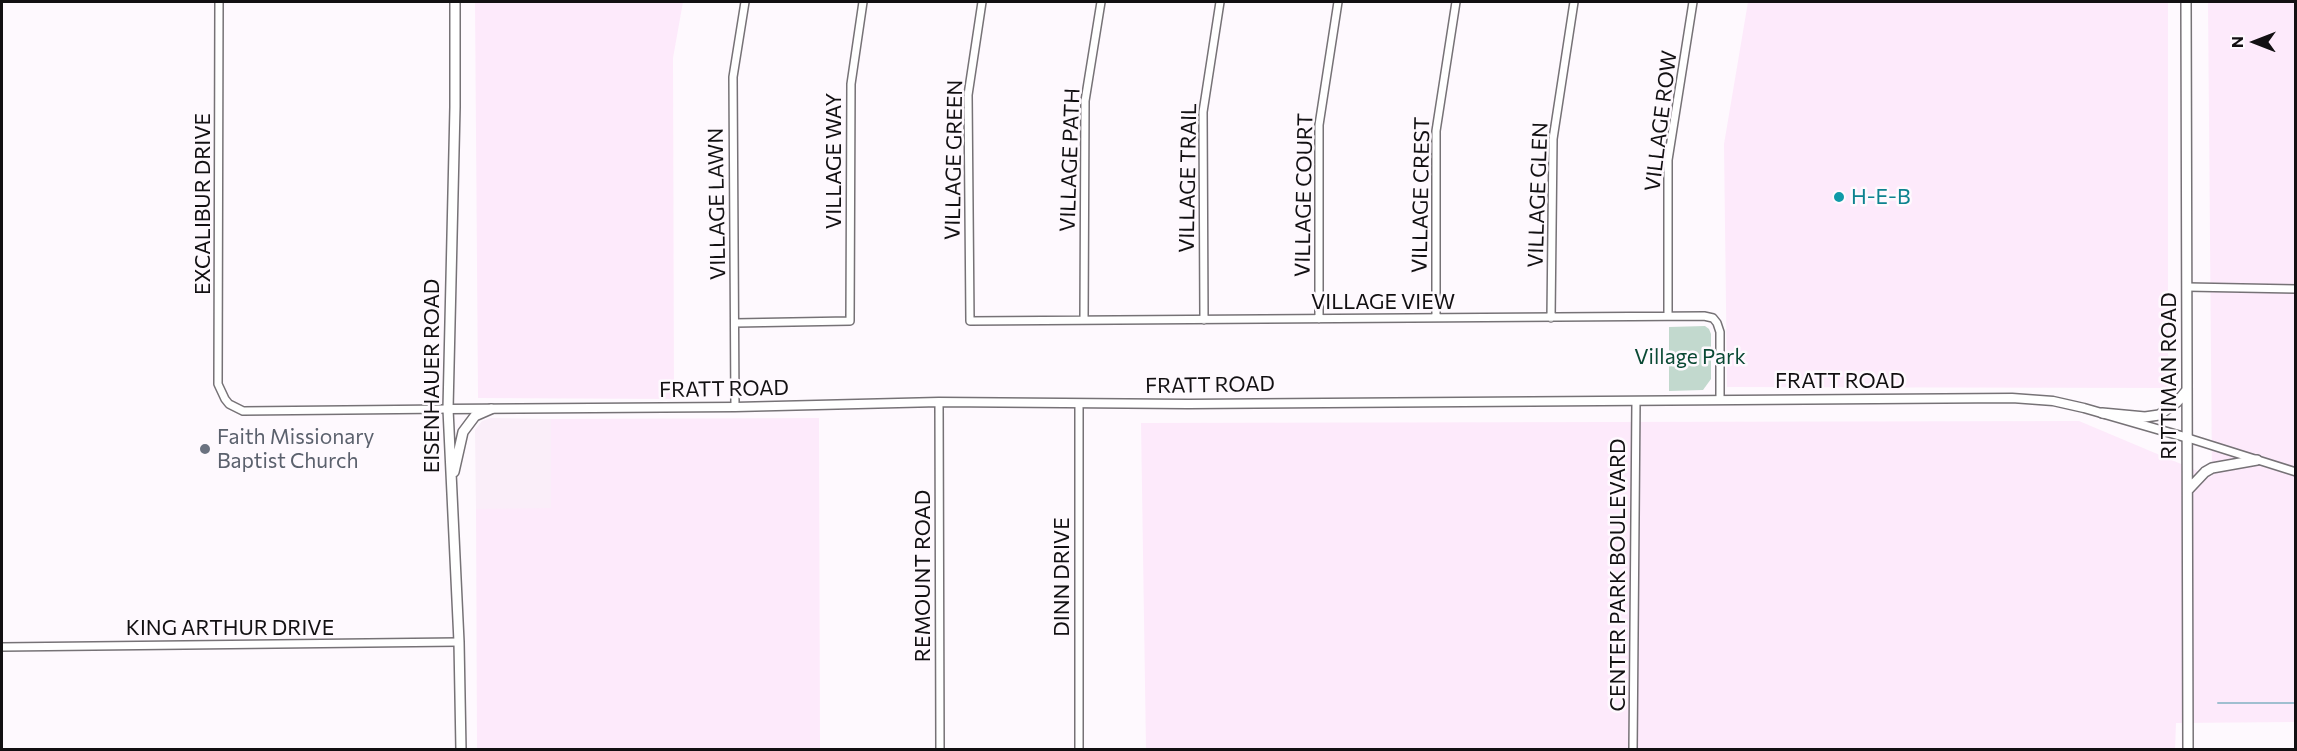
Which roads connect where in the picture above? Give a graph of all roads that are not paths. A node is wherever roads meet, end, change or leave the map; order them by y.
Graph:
1 (219, 2) edge
2 (455, 2) edge
3 (745, 2) edge
4 (863, 2) edge
5 (982, 2) edge
6 (1101, 2) edge
7 (1220, 2) edge
8 (1338, 2) edge
9 (1456, 2) edge
10 (1574, 2) edge
11 (1694, 2) edge
12 (2186, 2) edge
13 (2187, 287) junction
14 (2295, 289) edge
15 (1668, 316) junction
16 (1436, 318) junction
17 (1551, 318) junction
18 (1319, 319) junction
19 (1084, 320) junction
20 (1204, 320) junction
21 (970, 321) joint
22 (735, 323) junction
23 (2187, 390) junction
24 (1720, 400) junction
25 (1636, 401) junction
26 (939, 402) junction
27 (1079, 404) junction
28 (229, 405) joint
29 (735, 407) junction
30 (448, 409) junction
31 (492, 409) junction
32 (2102, 413) junction
33 (2188, 438) junction
34 (2257, 460) junction
35 (2295, 472) edge
36 (2188, 490) junction
37 (451, 495) junction
38 (459, 642) junction
39 (2, 647) edge
40 (461, 750) edge
41 (940, 750) edge
42 (1079, 750) edge
43 (1633, 750) edge
44 (2188, 750) edge

1 - 28 street, EXCALIBUR DRIVE
2 - 30 main road, EISENHAUER ROAD
3 - 22 street, VILLAGE LAWN
4 - 22 street, VILLAGE WAY
5 - 21 street, VILLAGE GREEN
6 - 19 street, VILLAGE PATH
7 - 20 street, VILLAGE TRAIL
8 - 18 street, VILLAGE COURT
9 - 16 street, VILLAGE CREST
10 - 17 street, VILLAGE GLEN
11 - 15 street, VILLAGE ROW
12 - 13 main road, RITTIMAN ROAD
13 - 14 street
13 - 23 main road, RITTIMAN ROAD
15 - 17 street, VILLAGE VIEW
15 - 24 street, VILLAGE VIEW
16 - 17 street, VILLAGE VIEW
16 - 18 street, VILLAGE VIEW
18 - 20 street, VILLAGE VIEW
19 - 20 street, VILLAGE VIEW
19 - 21 street, VILLAGE VIEW
22 - 29 street, VILLAGE LAWN
23 - 32 main road
23 - 33 main road, RITTIMAN ROAD
24 - 25 street, FRATT ROAD
24 - 32 street, FRATT ROAD
25 - 27 street, FRATT ROAD
25 - 43 street, CENTER PARK BOULEVARD
26 - 27 street, FRATT ROAD
26 - 29 street, FRATT ROAD
26 - 41 street, REMOUNT ROAD
27 - 42 street, DINN DRIVE
28 - 30 street, FRATT ROAD
29 - 31 street, FRATT ROAD
30 - 31 street, FRATT ROAD
30 - 37 main road, EISENHAUER ROAD
31 - 37 main road
32 - 33 street, FRATT ROAD
33 - 34 street
33 - 36 main road, RITTIMAN ROAD
34 - 35 street
34 - 36 main road
36 - 44 main road, RITTIMAN ROAD
37 - 38 main road, EISENHAUER ROAD
38 - 39 street, KING ARTHUR DRIVE
38 - 40 main road, EISENHAUER ROAD

